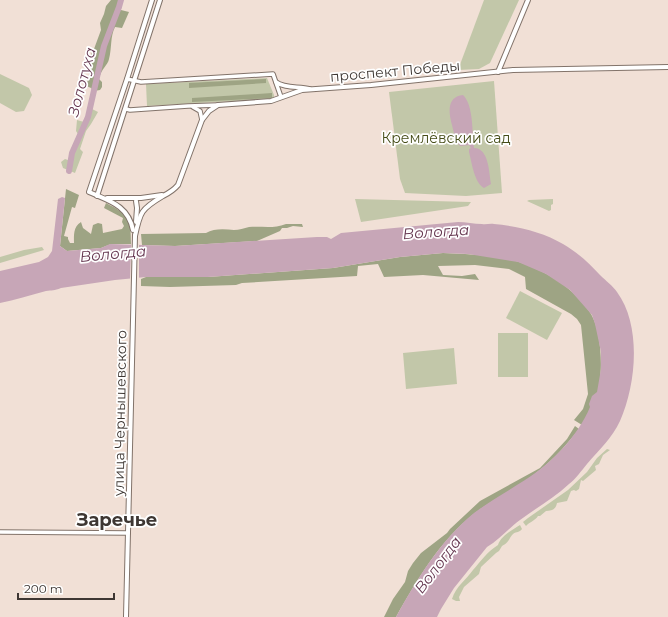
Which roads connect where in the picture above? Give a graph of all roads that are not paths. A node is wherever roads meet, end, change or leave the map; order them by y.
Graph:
1 (152, 0) edge
2 (160, 0) edge
3 (528, 0) edge
4 (668, 67) edge
5 (498, 72) junction
6 (127, 79) junction
7 (135, 81) junction
8 (275, 81) junction
9 (311, 89) junction
10 (281, 98) junction
11 (218, 105) junction
12 (190, 106) junction
13 (118, 107) junction
14 (126, 109) junction
15 (202, 120) junction
16 (98, 194) junction
17 (165, 195) junction
18 (131, 198) junction
19 (141, 198) junction
20 (106, 199) junction
21 (112, 199) junction
22 (136, 201) junction
23 (134, 230) junction
24 (135, 236) junction
25 (135, 244) junction
26 (0, 532) edge
27 (128, 533) junction
28 (126, 617) edge

1 - 6 main road
2 - 7 main road
3 - 5 main road
4 - 5 main road, проспект Победы
5 - 9 main road, проспект Победы
6 - 7 street
6 - 13 main road
7 - 8 street
7 - 14 main road
8 - 9 street
8 - 10 street
9 - 10 main road, проспект Победы
10 - 11 main road, проспект Победы
11 - 12 street, проспект Победы
11 - 15 main road
12 - 14 street, проспект Победы
12 - 15 street
13 - 14 main road
13 - 16 main road
14 - 16 main road
15 - 17 main road
16 - 20 main road
16 - 21 main road
17 - 19 main road
17 - 24 main road
18 - 19 main road
18 - 21 main road
18 - 22 main road
19 - 22 main road
20 - 21 main road
20 - 23 main road
22 - 23 main road
22 - 24 main road
23 - 25 main road
24 - 25 main road
25 - 27 main road, улица Чернышевского
26 - 27 street
27 - 28 main road, улица Чернышевского

